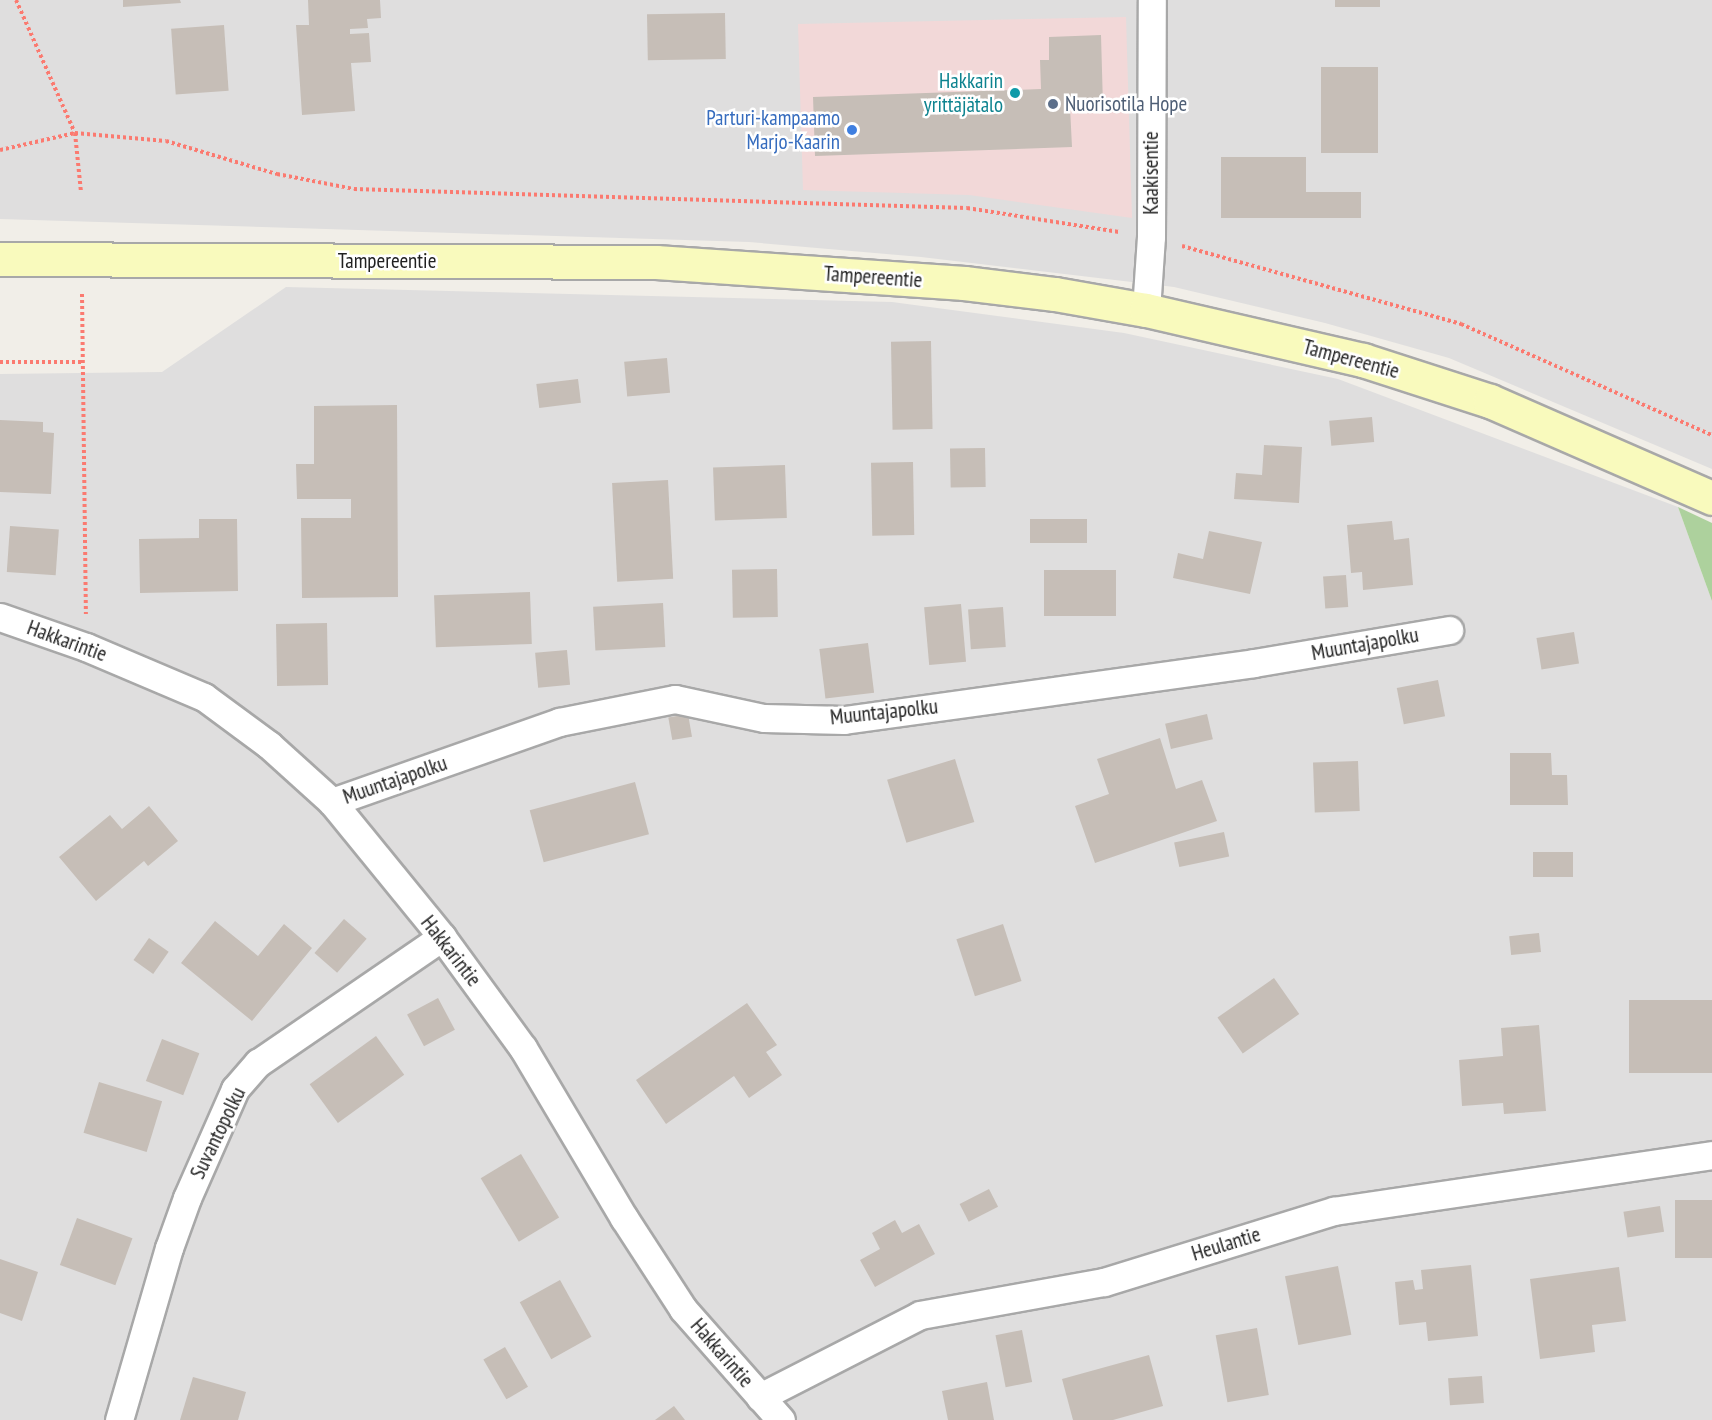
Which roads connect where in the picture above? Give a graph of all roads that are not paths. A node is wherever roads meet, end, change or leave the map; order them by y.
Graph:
1 (1152, 0) edge
2 (0, 259) edge
3 (1146, 310) junction
4 (1712, 498) edge
5 (0, 617) edge
6 (1449, 630) dead end
7 (332, 802) junction
8 (442, 937) junction
9 (1712, 1155) edge
10 (760, 1397) junction
11 (119, 1420) edge
12 (781, 1420) edge

1 - 3 street, Kaakisentie
2 - 3 main road, Tampereentie
3 - 4 main road, Tampereentie
5 - 7 street, Hakkarintie
6 - 7 street, Muuntajapolku
7 - 8 street, Hakkarintie
8 - 10 street, Hakkarintie
8 - 11 street, Suvantopolku
9 - 10 street, Heulantie
10 - 12 street, Hakkarintie

